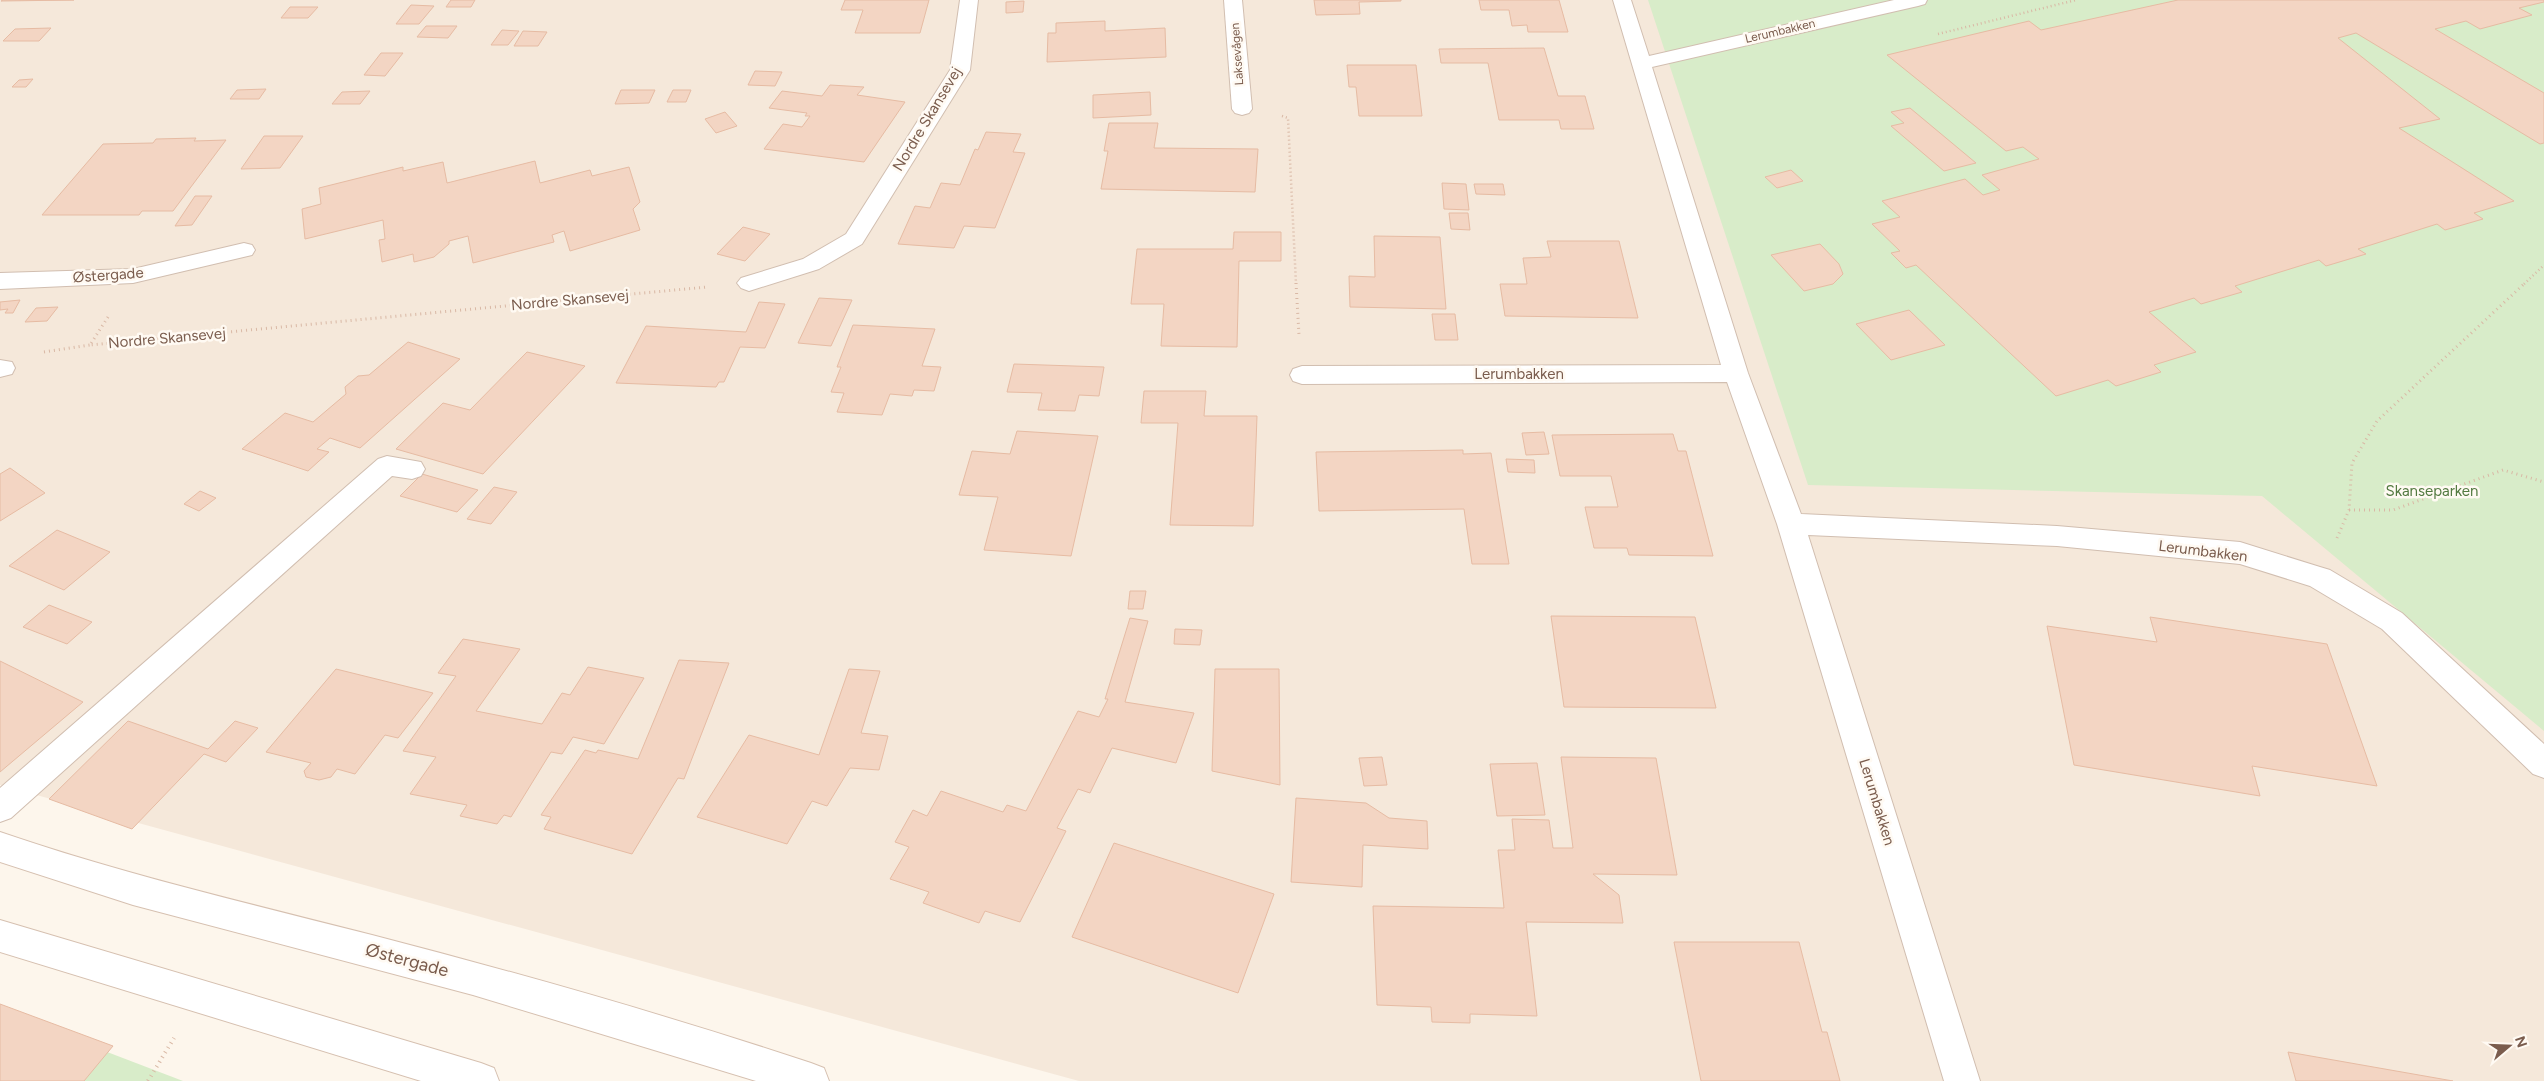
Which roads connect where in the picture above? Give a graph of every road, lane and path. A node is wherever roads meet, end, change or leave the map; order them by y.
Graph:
1 (969, 0) edge
2 (1233, 0) edge
3 (1622, 0) edge
4 (1918, 0) edge
5 (1642, 64) junction
6 (1242, 109) joint
7 (244, 250) dead end
8 (2544, 265) edge
9 (133, 276) junction
10 (0, 281) edge
11 (749, 283) joint
12 (1736, 373) junction
13 (1302, 375) joint
14 (412, 469) dead end
15 (2544, 482) edge
16 (2349, 510) junction
17 (1791, 524) junction
18 (2320, 578) junction
19 (2544, 764) edge
20 (0, 808) edge
21 (0, 847) edge
22 (0, 936) edge
23 (480, 1081) edge
24 (811, 1081) edge
25 (1962, 1081) edge

1 - 11 street, Nordre Skansevej
2 - 6 street, Laksevågen
3 - 5 street, Lerumbakken
4 - 5 street, Lerumbakken
5 - 12 street, Lerumbakken
6 - 13 path
7 - 9 street, Østergade
8 - 16 path
9 - 10 street, Østergade
9 - 11 path, Nordre Skansevej
12 - 13 street, Lerumbakken
12 - 17 street, Lerumbakken
14 - 20 street
15 - 16 path
16 - 18 path
17 - 18 street, Lerumbakken
17 - 25 street, Lerumbakken
18 - 19 street, Lerumbakken
21 - 24 street, Østergade
22 - 23 street

